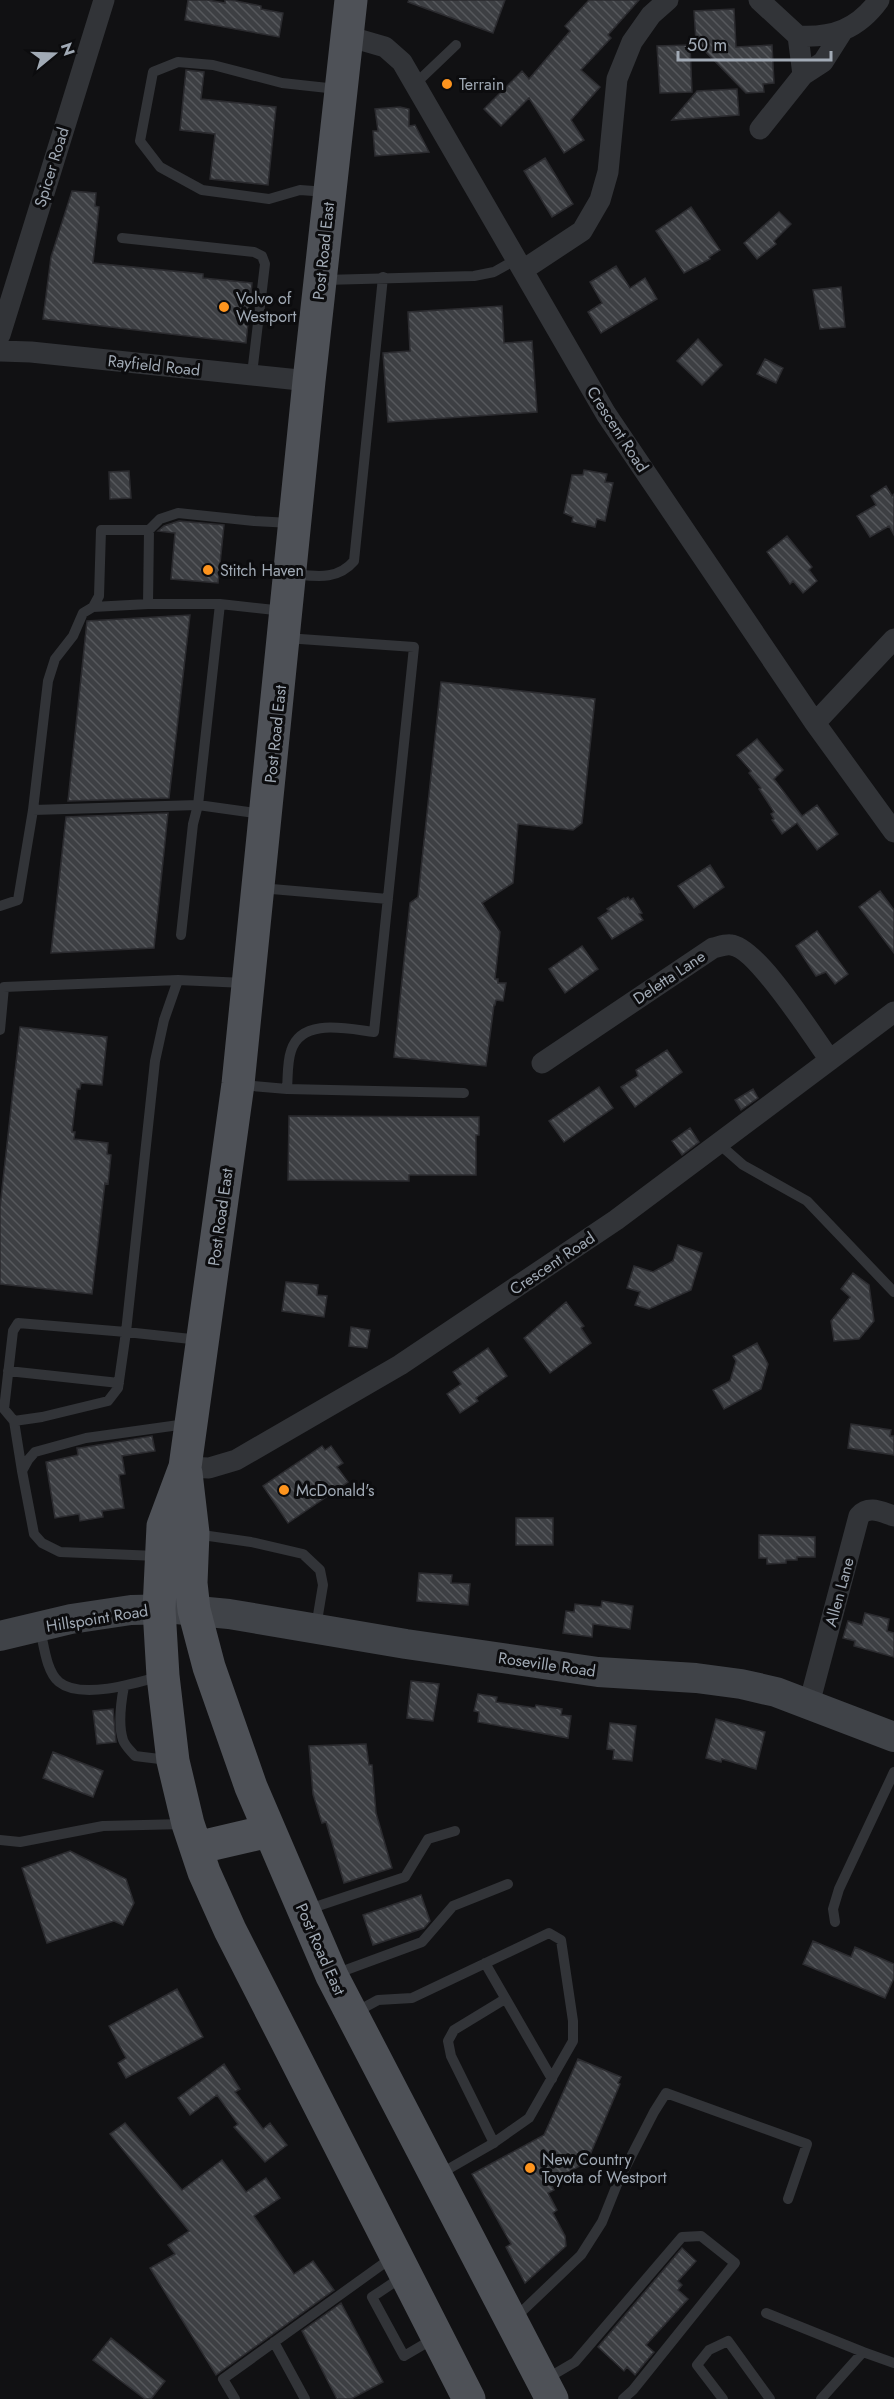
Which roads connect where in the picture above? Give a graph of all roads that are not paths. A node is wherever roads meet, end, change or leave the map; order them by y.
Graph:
1 (104, 0) edge
2 (351, 0) edge
3 (668, 0) edge
4 (759, 0) edge
5 (879, 0) edge
6 (842, 32) junction
7 (347, 36) junction
8 (798, 36) junction
9 (456, 45) dead end
10 (803, 75) junction
11 (416, 83) junction
12 (340, 89) junction
13 (760, 129) dead end
14 (329, 192) junction
15 (122, 238) dead end
16 (520, 264) junction
17 (383, 277) junction
18 (319, 280) junction
19 (0, 335) edge
20 (0, 351) edge
21 (252, 374) junction
22 (309, 381) junction
23 (295, 523) junction
24 (149, 530) junction
25 (290, 573) junction
26 (148, 604) junction
27 (220, 604) junction
28 (93, 607) junction
29 (285, 624) junction
30 (894, 639) edge
31 (815, 723) junction
32 (198, 805) junction
33 (33, 810) junction
34 (267, 815) junction
35 (894, 832) edge
36 (259, 888) junction
37 (388, 899) junction
38 (0, 906) edge
39 (181, 935) dead end
40 (178, 980) junction
41 (248, 983) junction
42 (894, 1012) edge
43 (0, 1030) edge
44 (830, 1060) junction
45 (542, 1063) dead end
46 (238, 1084) junction
47 (287, 1089) junction
48 (464, 1093) dead end
49 (718, 1143) junction
50 (894, 1293) edge
51 (126, 1332) junction
52 (204, 1341) junction
53 (8, 1371) junction
54 (119, 1383) junction
55 (14, 1421) junction
56 (192, 1424) junction
57 (185, 1467) junction
58 (22, 1471) junction
59 (894, 1516) edge
60 (193, 1533) junction
61 (160, 1556) junction
62 (159, 1609) junction
63 (194, 1610) junction
64 (39, 1626) junction
65 (316, 1628) junction
66 (0, 1636) edge
67 (163, 1676) junction
68 (124, 1686) junction
69 (809, 1704) junction
70 (894, 1737) edge
71 (173, 1761) junction
72 (894, 1772) edge
73 (269, 1831) junction
74 (455, 1831) dead end
75 (192, 1836) junction
76 (0, 1840) edge
77 (508, 1884) dead end
78 (303, 1911) junction
79 (835, 1922) dead end
80 (485, 1963) junction
81 (332, 1976) junction
82 (506, 1999) junction
83 (351, 2014) junction
84 (552, 2079) junction
85 (494, 2143) junction
86 (435, 2176) junction
87 (788, 2199) dead end
88 (400, 2265) junction
89 (766, 2313) dead end
90 (511, 2321) junction
91 (274, 2342) junction
92 (863, 2352) junction
93 (894, 2363) edge
94 (547, 2390) edge
95 (235, 2399) edge
96 (305, 2399) edge
97 (469, 2399) edge
98 (623, 2399) edge
99 (723, 2399) edge
100 (770, 2399) edge
101 (821, 2399) edge

1 - 19 street, Spicer Road
2 - 7 main road, Post Road East
3 - 16 street
4 - 8 street
5 - 6 street
6 - 8 street
6 - 10 street
7 - 11 street, Crescent Road
7 - 12 main road, Post Road East
8 - 10 street
9 - 11 lane
10 - 13 street
11 - 16 street, Crescent Road
12 - 14 main road, Post Road East
12 - 14 lane
14 - 18 main road, Post Road East
15 - 21 lane
16 - 17 lane
16 - 31 street, Crescent Road
17 - 18 lane
17 - 25 lane
18 - 22 main road, Post Road East
20 - 21 street, Rayfield Road
21 - 22 street, Rayfield Road
22 - 23 main road, Post Road East
23 - 24 lane
23 - 25 main road, Post Road East
24 - 26 lane
24 - 28 lane
25 - 29 main road, Post Road East
26 - 27 lane
26 - 28 lane
27 - 29 lane
27 - 32 lane
28 - 33 lane
29 - 34 main road, Post Road East
29 - 37 lane
30 - 31 street
31 - 35 street, Crescent Road
32 - 33 lane
32 - 34 lane
32 - 39 lane
33 - 38 lane
34 - 36 main road, Post Road East
36 - 37 lane
36 - 41 main road, Post Road East
37 - 47 lane
40 - 41 lane
40 - 43 lane
40 - 51 lane
41 - 46 main road, Post Road East
42 - 44 street, Crescent Road
44 - 45 street, Deletta Lane
44 - 49 street, Crescent Road
46 - 47 lane
46 - 52 main road, Post Road East
47 - 48 lane
49 - 50 lane
49 - 57 street, Crescent Road
51 - 52 lane
51 - 53 lane
51 - 54 lane
52 - 56 main road, Post Road East
53 - 54 lane
53 - 55 lane
54 - 55 lane
55 - 58 lane
56 - 57 main road, Post Road East
56 - 58 lane
57 - 60 main road, Post Road East
57 - 61 main road, Post Road East
58 - 61 lane
59 - 69 street, Allen Lane
60 - 63 main road, Post Road East
60 - 65 lane
61 - 62 main road, Post Road East
62 - 63 street, Hillspoint Road
62 - 64 street, Hillspoint Road
62 - 67 main road, Post Road East
63 - 65 street, Roseville Road
63 - 73 main road, Post Road East
64 - 66 street, Hillspoint Road
64 - 68 lane
65 - 69 street, Roseville Road
67 - 68 lane
67 - 71 main road, Post Road East
68 - 71 lane
69 - 70 street, Roseville Road
71 - 75 main road, Post Road East
72 - 79 lane
73 - 75 main road
73 - 78 main road, Post Road East
74 - 78 lane
75 - 76 lane
75 - 88 main road, Post Road East
77 - 81 lane
78 - 81 main road, Post Road East
80 - 82 lane
80 - 83 lane
80 - 84 lane
81 - 83 main road, Post Road East
82 - 84 lane
82 - 85 lane
83 - 86 main road, Post Road East
84 - 85 lane
85 - 86 lane
86 - 90 main road, Post Road East
87 - 90 lane
88 - 91 lane
88 - 97 main road, Post Road East
89 - 92 lane
90 - 94 main road, Post Road East
91 - 95 lane
91 - 96 lane
92 - 93 lane
92 - 101 lane
94 - 98 lane
99 - 100 lane

